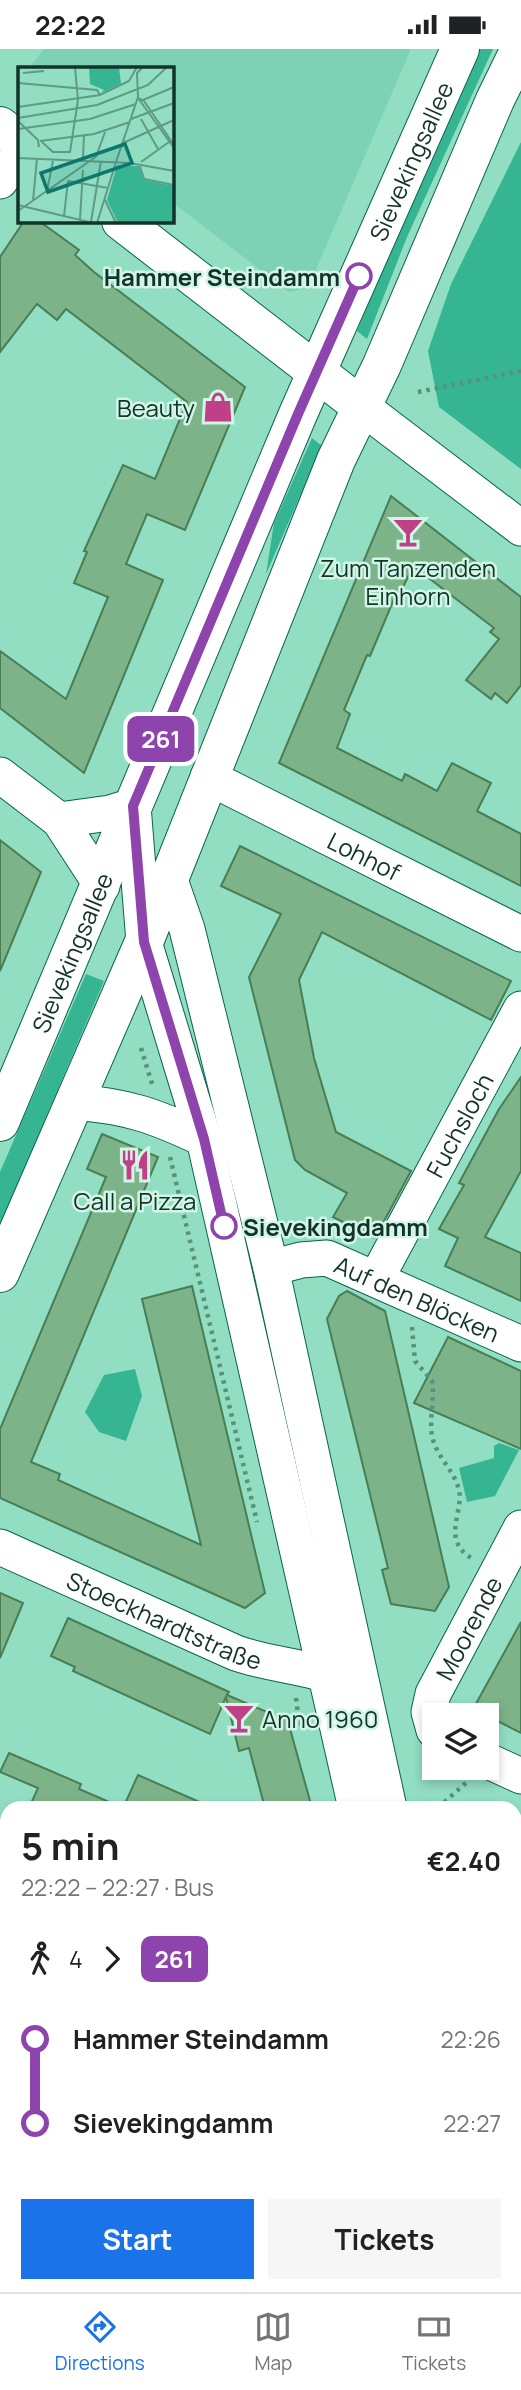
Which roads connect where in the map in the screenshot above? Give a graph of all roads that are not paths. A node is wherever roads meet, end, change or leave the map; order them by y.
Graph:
1 (460, 49) edge
2 (520, 49) edge
3 (0, 126) edge
4 (18, 140) edge
5 (18, 156) edge
6 (0, 181) edge
7 (122, 222) edge
8 (316, 372) junction
9 (362, 407) junction
10 (521, 528) edge
11 (0, 775) edge
12 (208, 777) junction
13 (133, 806) junction
14 (59, 820) junction
15 (169, 877) junction
16 (102, 886) junction
17 (521, 934) edge
18 (144, 942) junction
19 (521, 1009) edge
20 (73, 1102) junction
21 (0, 1122) edge
22 (204, 1139) junction
23 (271, 1268) junction
24 (0, 1273) edge
25 (376, 1279) junction
26 (521, 1344) edge
27 (521, 1528) edge
28 (4, 1548) edge
29 (327, 1673) junction
30 (365, 1693) junction
31 (431, 1703) edge
32 (499, 1772) edge
33 (521, 1776) edge
34 (354, 1801) edge
35 (388, 1801) edge

1 - 8 main road, Sievekingsallee
2 - 9 main road
3 - 4 main road
5 - 6 street
7 - 8 main road
8 - 9 main road
8 - 13 main road, Sievekingsallee
9 - 10 street
9 - 12 main road
11 - 14 street
12 - 15 main road
12 - 17 street, Lohhof
13 - 14 street
13 - 16 main road, Sievekingsallee
13 - 18 street
14 - 16 street
15 - 18 main road
15 - 23 street
16 - 21 main road, Sievekingsallee
18 - 20 main road
18 - 22 street
19 - 25 street, Fuchsloch
20 - 22 street
20 - 24 main road
22 - 29 street
23 - 25 street, Auf den Blöcken
23 - 30 street
25 - 26 street, Auf den Blöcken
27 - 31 street, Moorende
28 - 29 street, Stoeckhardtstraße
29 - 30 street
29 - 34 street
30 - 35 street
32 - 33 street

